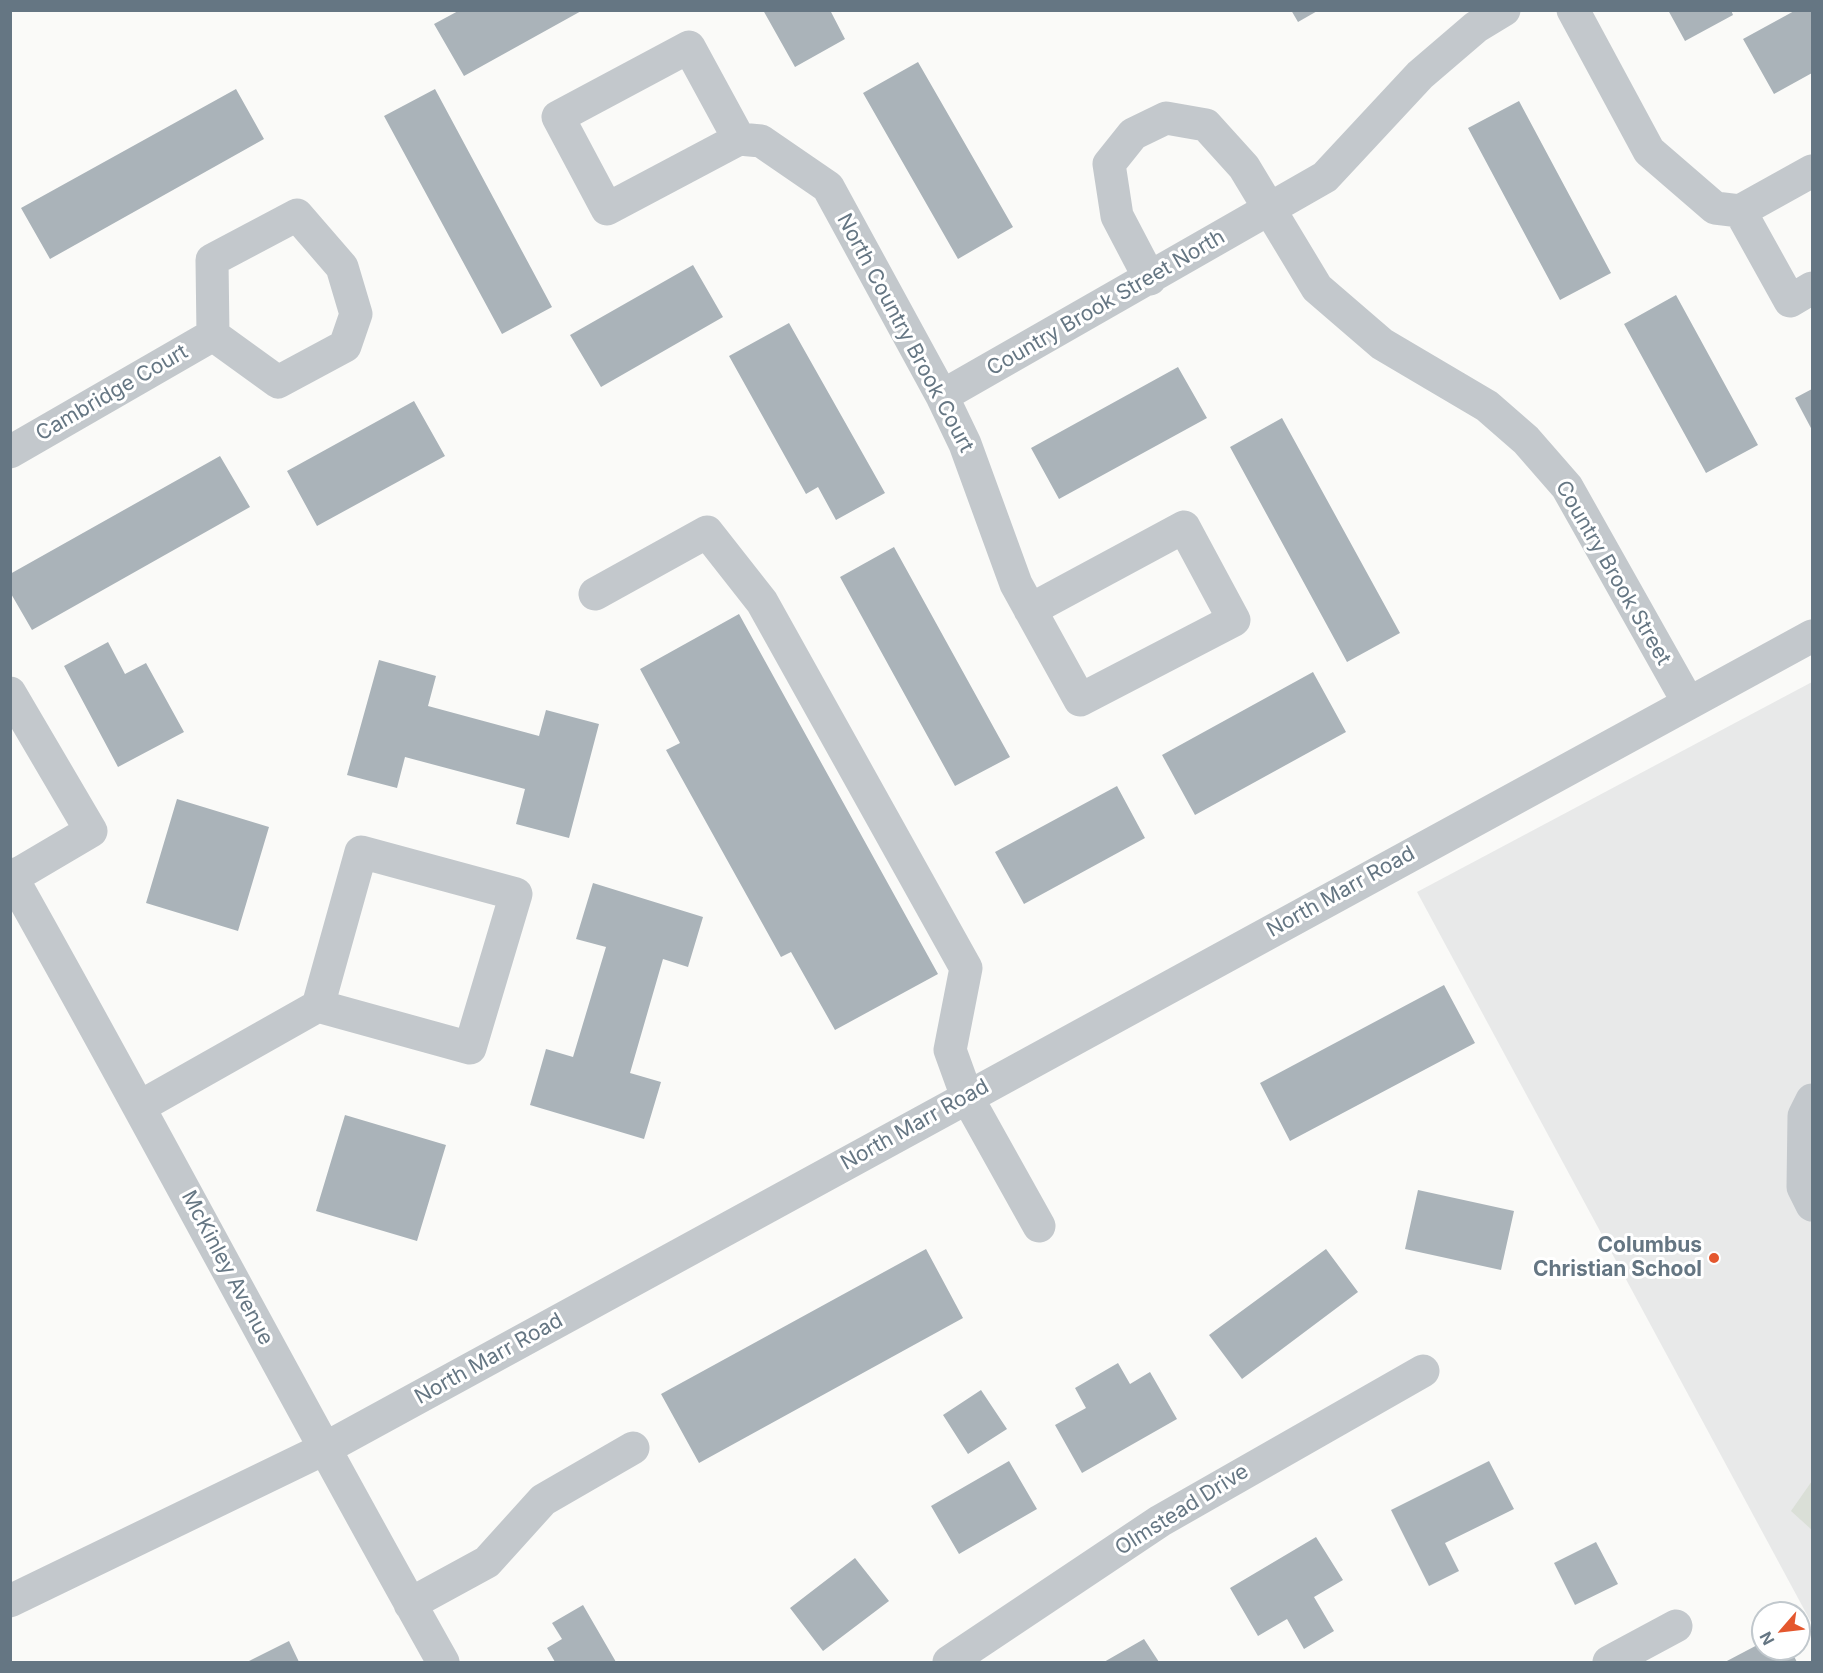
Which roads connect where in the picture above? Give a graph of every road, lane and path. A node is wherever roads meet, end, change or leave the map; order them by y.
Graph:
1 (1504, 10) edge
2 (1573, 10) edge
3 (739, 139) junction
4 (1812, 171) edge
5 (1271, 211) junction
6 (1740, 211) junction
7 (1150, 279) junction
8 (1812, 288) edge
9 (213, 335) junction
10 (942, 396) junction
11 (10, 452) edge
12 (595, 594) dead end
13 (1030, 610) junction
14 (1808, 648) edge
15 (10, 693) edge
16 (1688, 702) junction
17 (11, 875) edge
18 (318, 1006) junction
19 (967, 1096) junction
20 (1812, 1100) edge
21 (141, 1106) junction
22 (1812, 1205) edge
23 (1039, 1226) dead end
24 (1423, 1371) dead end
25 (633, 1448) dead end
26 (324, 1449) junction
27 (10, 1601) edge
28 (410, 1604) junction
29 (1676, 1626) dead end
30 (1619, 1660) edge
31 (443, 1662) edge
32 (949, 1662) edge

1 - 5 street, Country Brook Street North
2 - 6 street
3 - 3 street
3 - 10 street, North Country Brook Court
4 - 6 street
5 - 7 street, Country Brook Street North
5 - 7 street, Country Brook Street
5 - 16 street, Country Brook Street
6 - 8 street
7 - 10 street, Country Brook Street North
9 - 9 street, Cambridge Court
9 - 11 street, Cambridge Court
10 - 13 street, North Country Brook Court
12 - 19 street
13 - 13 street, North Country Brook Court
14 - 16 street, North Marr Road
15 - 17 street
16 - 19 street, North Marr Road
17 - 21 street, McKinley Avenue
18 - 18 street
18 - 21 street
19 - 23 street
19 - 26 street, North Marr Road
20 - 22 street
21 - 26 street, McKinley Avenue
24 - 32 street, Olmstead Drive
25 - 28 street
26 - 27 street, North Marr Road
26 - 28 street, McKinley Avenue
28 - 31 street, McKinley Avenue
29 - 30 street

